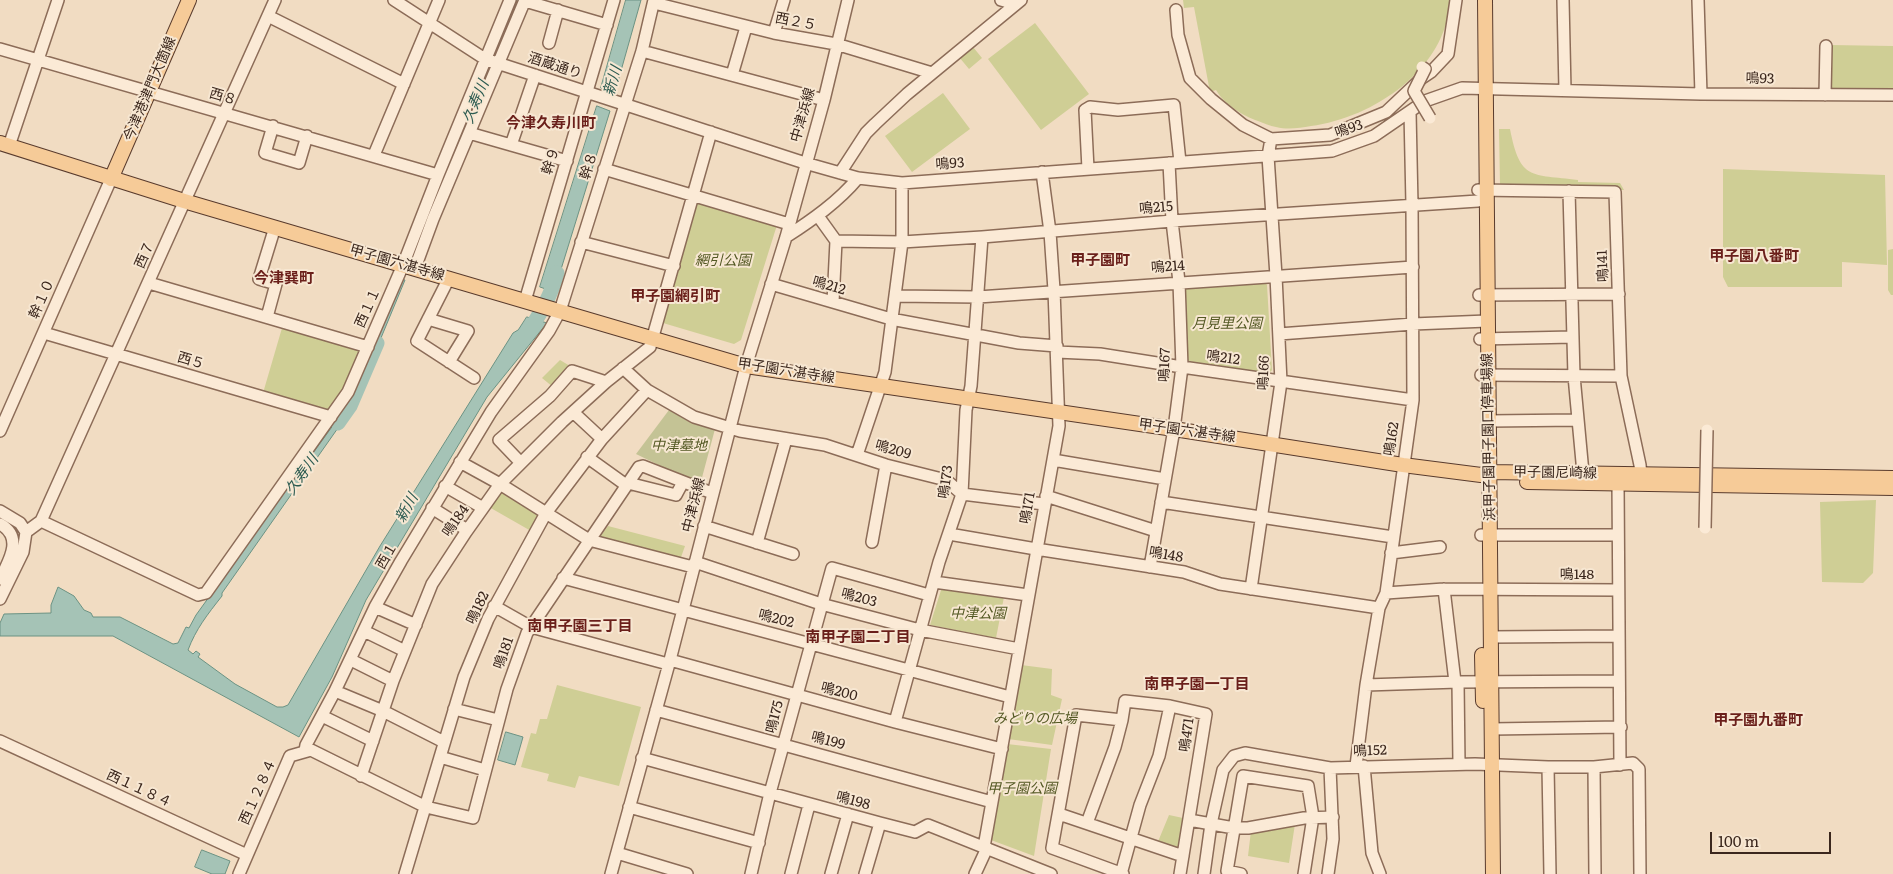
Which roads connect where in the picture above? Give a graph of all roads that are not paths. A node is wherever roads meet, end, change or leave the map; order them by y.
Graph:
1 (58, 0) edge
2 (189, 0) edge
3 (275, 0) edge
4 (394, 0) edge
5 (439, 0) edge
6 (510, 0) edge
7 (525, 0) edge
8 (614, 0) edge
9 (784, 0) edge
10 (848, 0) edge
11 (1020, 0) edge
12 (1456, 0) edge
13 (1476, 0) edge
14 (1485, 0) edge
15 (1563, 0) edge
16 (1698, 0) edge
17 (654, 2) edge
18 (1007, 3) edge
19 (562, 7) edge
20 (1176, 10) dead end
21 (268, 16) junction
22 (430, 23) junction
23 (607, 25) junction
24 (746, 26) junction
25 (774, 34) junction
26 (549, 43) dead end
27 (836, 44) junction
28 (1826, 46) dead end
29 (0, 49) edge
30 (642, 51) junction
31 (39, 60) junction
32 (492, 61) junction
33 (1422, 66) dead end
34 (932, 73) junction
35 (535, 75) junction
36 (732, 75) junction
37 (404, 84) junction
38 (1481, 89) junction
39 (1565, 90) junction
40 (149, 91) junction
41 (592, 94) junction
42 (1701, 94) junction
43 (1825, 95) junction
44 (1893, 95) edge
45 (824, 100) junction
46 (621, 103) junction
47 (224, 112) junction
48 (1410, 112) junction
49 (1430, 118) dead end
50 (273, 126) junction
51 (711, 132) junction
52 (469, 133) junction
53 (307, 136) junction
54 (1272, 138) junction
55 (3, 146) edge
56 (511, 146) junction
57 (374, 155) junction
58 (1268, 156) junction
59 (567, 161) junction
60 (805, 163) junction
61 (1175, 163) junction
62 (604, 169) junction
63 (1088, 169) junction
64 (1042, 172) junction
65 (840, 173) junction
66 (438, 174) junction
67 (858, 178) junction
68 (111, 179) junction
69 (902, 183) junction
70 (1569, 191) junction
71 (1481, 193) junction
72 (694, 196) junction
73 (184, 201) junction
74 (1412, 205) junction
75 (1271, 215) junction
76 (818, 216) junction
77 (1172, 222) junction
78 (789, 224) junction
79 (275, 227) junction
80 (1050, 232) junction
81 (786, 237) junction
82 (982, 237) junction
83 (581, 242) junction
84 (836, 242) junction
85 (902, 242) junction
86 (674, 266) junction
87 (409, 267) junction
88 (1413, 267) junction
89 (1276, 276) junction
90 (450, 278) junction
91 (1178, 282) junction
92 (149, 283) junction
93 (771, 284) junction
94 (1054, 290) junction
95 (1572, 293) junction
96 (1619, 294) junction
97 (1484, 295) junction
98 (895, 296) junction
99 (978, 297) junction
100 (528, 301) junction
101 (833, 302) junction
102 (557, 310) junction
103 (267, 317) junction
104 (428, 319) junction
105 (891, 319) junction
106 (1484, 321) junction
107 (1413, 324) junction
108 (44, 333) junction
109 (1279, 334) junction
110 (974, 335) junction
111 (1573, 337) junction
112 (654, 338) junction
113 (1484, 339) junction
114 (368, 347) junction
115 (1057, 349) junction
116 (116, 355) junction
117 (450, 362) junction
118 (746, 366) junction
119 (1182, 367) junction
120 (623, 368) junction
121 (1485, 376) junction
122 (1574, 376) junction
123 (1621, 376) junction
124 (474, 378) dead end
125 (606, 382) junction
126 (1280, 382) junction
127 (879, 385) junction
128 (647, 390) junction
129 (968, 398) junction
130 (1413, 400) junction
131 (573, 412) junction
132 (1058, 412) junction
133 (331, 417) junction
134 (1578, 420) junction
135 (1489, 421) junction
136 (730, 428) junction
137 (1174, 429) junction
138 (1707, 430) dead end
139 (0, 431) edge
140 (602, 439) junction
141 (786, 439) junction
142 (1271, 443) junction
143 (858, 455) junction
144 (587, 457) junction
145 (1053, 460) junction
146 (460, 462) junction
147 (521, 463) junction
148 (886, 465) junction
149 (1403, 465) junction
150 (1583, 473) junction
151 (1640, 474) junction
152 (1487, 476) junction
153 (1893, 478) edge
154 (1165, 479) junction
155 (683, 482) junction
156 (500, 484) junction
157 (627, 484) junction
158 (1618, 484) junction
159 (445, 486) junction
160 (1893, 488) edge
161 (712, 494) junction
162 (962, 494) junction
163 (1045, 500) junction
164 (1161, 502) junction
165 (432, 508) junction
166 (483, 508) junction
167 (0, 511) edge
168 (546, 513) junction
169 (1261, 518) junction
170 (41, 521) junction
171 (0, 524) edge
172 (704, 526) junction
173 (1705, 528) dead end
174 (467, 530) junction
175 (1156, 531) junction
176 (26, 532) junction
177 (949, 534) junction
178 (1486, 535) junction
179 (1618, 535) junction
180 (1393, 537) junction
181 (589, 540) junction
182 (872, 542) dead end
183 (757, 543) junction
184 (1440, 547) dead end
185 (1036, 549) junction
186 (1391, 553) junction
187 (793, 554) dead end
188 (694, 565) junction
189 (1150, 567) junction
190 (563, 578) junction
191 (0, 579) edge
192 (934, 582) junction
193 (1251, 589) junction
194 (1444, 589) junction
195 (1486, 589) junction
196 (1618, 590) junction
197 (1386, 593) junction
198 (930, 595) junction
199 (1028, 595) junction
200 (0, 599) edge
201 (821, 604) junction
202 (494, 606) junction
203 (375, 607) junction
204 (1378, 608) junction
205 (682, 611) junction
206 (416, 625) junction
207 (531, 627) junction
208 (920, 630) junction
209 (364, 631) junction
210 (1619, 636) junction
211 (1491, 637) junction
212 (810, 644) junction
213 (1019, 649) junction
214 (405, 651) junction
215 (351, 660) junction
216 (669, 662) junction
217 (910, 669) junction
218 (394, 680) junction
219 (1618, 681) junction
220 (1456, 682) junction
221 (1487, 682) junction
222 (1366, 685) junction
223 (336, 691) junction
224 (796, 695) junction
225 (1010, 696) junction
226 (1170, 706) junction
227 (454, 709) junction
228 (656, 710) junction
229 (383, 711) junction
230 (322, 716) junction
231 (498, 720) junction
232 (1122, 720) junction
233 (895, 722) junction
234 (1621, 727) junction
235 (1492, 729) junction
236 (0, 741) edge
237 (373, 741) junction
238 (444, 742) junction
239 (784, 745) junction
240 (1002, 749) junction
241 (305, 750) junction
242 (440, 757) junction
243 (642, 758) junction
244 (1459, 764) junction
245 (1488, 765) junction
246 (1620, 765) junction
247 (1360, 766) junction
248 (1594, 766) junction
249 (1548, 767) junction
250 (1330, 768) junction
251 (485, 770) junction
252 (362, 776) junction
253 (770, 793) junction
254 (992, 802) junction
255 (809, 805) junction
256 (426, 807) junction
257 (630, 808) junction
258 (848, 814) junction
259 (1059, 814) junction
260 (1313, 817) junction
261 (1333, 817) junction
262 (1189, 820) junction
263 (880, 823) junction
264 (1087, 824) junction
265 (1211, 824) junction
266 (1234, 828) junction
267 (1131, 839) junction
268 (759, 842) junction
269 (986, 847) junction
270 (617, 854) junction
271 (247, 855) junction
272 (1183, 856) junction
273 (239, 874) edge
274 (405, 874) edge
275 (611, 874) edge
276 (687, 874) edge
277 (751, 874) edge
278 (791, 874) edge
279 (831, 874) edge
280 (865, 874) edge
281 (975, 874) edge
282 (1050, 874) edge
283 (1121, 874) edge
284 (1180, 874) edge
285 (1204, 874) edge
286 (1241, 874) edge
287 (1304, 874) edge
288 (1328, 874) edge
289 (1380, 874) edge
290 (1485, 874) edge
291 (1493, 874) edge
292 (1550, 874) edge
293 (1595, 874) edge
294 (1640, 874) edge

1 - 31 street
2 - 40 main road, 今津港津門大箇線
3 - 21 street, 西７
4 - 22 street, 酒蔵通り
5 - 22 street
6 - 32 street, 西１１
7 - 19 street
7 - 32 street
8 - 23 street, 幹９
9 - 25 street
10 - 27 street, 中津浜線
11 - 18 street
12 - 54 street
13 - 38 main road, 浜甲子園甲子園口停車場線
14 - 38 main road, 浜甲子園甲子園口停車場線
15 - 39 street
16 - 42 street
17 - 24 street, 西２５
17 - 30 street, 幹８
18 - 34 street
19 - 23 street
19 - 26 street
20 - 54 street
21 - 37 street
21 - 47 street, 西７
22 - 32 street, 酒蔵通り
22 - 37 street
23 - 41 street, 幹９
24 - 25 street, 西２５
24 - 36 street
25 - 27 street, 西２５
27 - 34 street, 西２５
27 - 45 street, 中津浜線
28 - 43 street
29 - 31 street, 西８
30 - 36 street
30 - 46 street, 幹８
31 - 40 street, 西８
31 - 55 street
32 - 35 street, 酒蔵通り
32 - 52 street
32 - 66 street, 西１１
33 - 49 street, bridge
34 - 65 street
35 - 41 street, 酒蔵通り
35 - 56 street
36 - 45 street
37 - 57 street
38 - 39 street, 鳴93
38 - 48 street, 鳴93
38 - 71 main road, 浜甲子園甲子園口停車場線
39 - 42 street, 鳴93
40 - 47 street, 西８
40 - 68 main road, 今津港津門大箇線
41 - 46 street, 酒蔵通り
41 - 59 street, 幹９
42 - 43 street, 鳴93
43 - 44 street, 鳴93
45 - 60 street, 中津浜線
46 - 51 street, 酒蔵通り
46 - 62 street, 幹８
47 - 50 street, 西８
47 - 73 street, 西７
48 - 58 street, 鳴93
48 - 74 street, 鳴162
50 - 53 street, 西８
50 - 53 street
51 - 60 street, 酒蔵通り
51 - 72 street
52 - 56 street
52 - 87 street
53 - 57 street, 西８
54 - 58 street, 鳴166
55 - 68 main road, 甲子園六湛寺線
56 - 59 street
57 - 66 street, 西８
58 - 61 street, 鳴93
58 - 75 street, 鳴166
59 - 100 street, 幹９
60 - 65 street, 鳴93
60 - 78 street, 中津浜線
61 - 63 street, 鳴93
61 - 63 street, 鳴167
61 - 77 street, 鳴167
62 - 72 street
62 - 83 street, 幹８
63 - 64 street, 鳴93
64 - 69 street, 鳴93
64 - 80 street, 鳴171
65 - 67 street, 鳴93
66 - 87 street, 西１１
67 - 69 street, 鳴93
67 - 76 street
68 - 73 main road, 甲子園六湛寺線
68 - 108 street, 幹１０
69 - 85 street
70 - 71 street, 鳴141
70 - 95 street
70 - 96 street, 鳴141
71 - 74 street, 鳴215
71 - 97 main road, 浜甲子園甲子園口停車場線
72 - 78 street
72 - 86 street
73 - 79 main road, 甲子園六湛寺線
73 - 92 street, 西７
74 - 75 street, 鳴215
74 - 88 street, 鳴162
75 - 77 street, 鳴215
75 - 89 street, 鳴166
76 - 81 street
76 - 84 street
77 - 80 street, 鳴215
77 - 91 street, 鳴167
78 - 81 street, 中津浜線
79 - 87 main road, 甲子園六湛寺線
79 - 103 street
80 - 82 street, 鳴215
80 - 94 street, 鳴171
81 - 93 street, 中津浜線
82 - 85 street, 鳴215
82 - 99 street, 鳴173
83 - 86 street
83 - 102 street, 幹８
84 - 85 street, 鳴215
84 - 101 street
85 - 98 street
86 - 112 street
87 - 90 main road, 甲子園六湛寺線
87 - 114 street, 西１１
88 - 89 street, 鳴214
88 - 107 street, 鳴162
89 - 91 street, 鳴214
89 - 109 street, 鳴166
90 - 100 main road, 甲子園六湛寺線
90 - 104 street
91 - 94 street, 鳴214
91 - 119 street, 鳴167
92 - 103 street
92 - 116 street, 西７
93 - 101 street, 鳴212
93 - 118 street, 中津浜線
94 - 99 street, 鳴214
94 - 115 street, 鳴171
95 - 96 street
95 - 97 street
95 - 111 street
96 - 123 street, 鳴141
97 - 106 main road, 浜甲子園甲子園口停車場線
98 - 99 street, 鳴214
98 - 105 street
99 - 110 street, 鳴173
100 - 102 main road, 甲子園六湛寺線
101 - 105 street, 鳴212
102 - 112 main road, 甲子園六湛寺線
102 - 146 street, 西１
103 - 114 street
104 - 117 street
104 - 117 street
105 - 110 street, 鳴212
105 - 127 street
106 - 107 street
106 - 113 main road, 浜甲子園甲子園口停車場線
107 - 109 street
107 - 130 street, 鳴162
108 - 116 street, 西５
108 - 139 street, 幹１０
109 - 126 street, 鳴166
110 - 115 street, 鳴212
110 - 129 street, 鳴173
111 - 113 street
111 - 122 street
112 - 118 main road, 甲子園六湛寺線
112 - 120 street, 鳴184
113 - 121 main road, 浜甲子園甲子園口停車場線
114 - 133 street, 西１１
115 - 119 street, 鳴212
115 - 132 street, 鳴171
116 - 133 street, 西５
116 - 170 street, 西７
117 - 124 street
118 - 127 main road, 甲子園六湛寺線
118 - 136 street, 中津浜線
119 - 126 street, 鳴212
119 - 137 street, 鳴167
120 - 125 street, 鳴184
120 - 128 street, 鳴209
121 - 122 street
121 - 135 main road, 浜甲子園甲子園口停車場線
121 - 152 main road, 浜甲子園甲子園口停車場線
122 - 123 street
122 - 134 street
123 - 151 street, 鳴141
125 - 131 street, 鳴184
125 - 147 street
126 - 130 street, 鳴212
126 - 142 street, 鳴166
127 - 129 main road, 甲子園六湛寺線
127 - 143 street
128 - 136 street, 鳴209
128 - 140 street, 鳴182
129 - 132 main road, 甲子園六湛寺線
129 - 162 street, 鳴173
130 - 149 street, 鳴162
131 - 140 street
131 - 147 street, 鳴184
132 - 137 main road, 甲子園六湛寺線
132 - 145 street, 鳴171
133 - 170 street, 西１１
134 - 135 street
134 - 150 street
135 - 152 main road, 浜甲子園甲子園口停車場線
136 - 141 street, 鳴209
136 - 161 street, 中津浜線
137 - 142 main road, 甲子園六湛寺線
137 - 154 street, 鳴167
138 - 173 street, bridge
140 - 144 street, 鳴182
141 - 143 street, 鳴209
141 - 183 street
142 - 149 main road, 甲子園六湛寺線
142 - 169 street, 鳴166
143 - 148 street, 鳴209
144 - 157 street
144 - 168 street, 鳴182
145 - 154 street
145 - 163 street, 鳴171
146 - 156 street, 鳴203
146 - 159 street, 西１
147 - 156 street, 鳴184
148 - 162 street, 鳴209
148 - 182 street
149 - 152 main road, 甲子園六湛寺線
149 - 180 street, 鳴162
150 - 151 main road, 甲子園尼崎線
150 - 152 main road, 甲子園尼崎線
151 - 153 main road, 甲子園尼崎線
152 - 158 main road, 甲子園尼崎線
152 - 178 main road, 浜甲子園甲子園口停車場線
154 - 164 street, 鳴167
155 - 157 street
155 - 157 street, 鳴181
155 - 161 street
156 - 166 street, 鳴184
156 - 168 street, 鳴203
157 - 181 street, 鳴181
158 - 160 main road, 甲子園尼崎線
158 - 179 street
159 - 165 street, 西１
159 - 166 street
161 - 172 street, 中津浜線
162 - 163 street
162 - 177 street, 鳴173
163 - 175 street
163 - 185 street, 鳴171
164 - 169 street
164 - 175 street, 鳴167
165 - 174 street
165 - 203 street, 西１
166 - 174 street, 鳴184
167 - 176 street
168 - 181 street, 鳴203
168 - 202 street, 鳴182
169 - 180 street
169 - 193 street, 鳴166
170 - 176 street
171 - 191 street
172 - 183 street
172 - 188 street, 中津浜線
174 - 206 street, 鳴184
175 - 189 street, 鳴167
176 - 200 street
177 - 185 street, 鳴148
177 - 192 street, 鳴173
178 - 179 street
178 - 195 main road, 浜甲子園甲子園口停車場線
179 - 196 street
180 - 186 street, 鳴162
181 - 188 street, 鳴203
181 - 190 street, 鳴181
183 - 187 street
184 - 186 street
185 - 189 street, 鳴148
185 - 199 street, 鳴171
186 - 197 street, 鳴162
188 - 201 street, 鳴203
188 - 205 street, 中津浜線
189 - 193 street, 鳴148
190 - 205 street, 鳴202
190 - 207 street, 鳴181
192 - 198 street, 鳴173
192 - 199 street
193 - 204 street, 鳴148
194 - 195 street, 鳴148
194 - 197 street, 鳴148
194 - 220 street
195 - 196 street, 鳴148
195 - 211 main road, 浜甲子園甲子園口停車場線
195 - 221 main road, 浜甲子園甲子園口停車場線
196 - 210 street
197 - 204 street, 鳴162
198 - 201 street, 鳴175
198 - 208 street, 鳴173
199 - 213 street, 鳴171
201 - 208 street, 鳴203
201 - 212 street, 鳴175
202 - 207 street, 鳴200
202 - 227 street, 鳴182
203 - 206 street
203 - 209 street, 西１
204 - 222 street, 鳴162
205 - 212 street, 鳴202
205 - 216 street, 中津浜線
206 - 214 street, 鳴184
207 - 216 street, 鳴200
207 - 231 street, 鳴181
208 - 213 street, 鳴203
208 - 217 street, 鳴173
209 - 214 street
209 - 215 street, 西１
210 - 211 street
210 - 219 street
211 - 221 main road, 浜甲子園甲子園口停車場線
212 - 217 street, 鳴202
212 - 224 street, 鳴175
213 - 225 street, 鳴171
214 - 218 street, 鳴184
215 - 218 street
215 - 223 street, 西１
216 - 224 street, 鳴200
216 - 228 street, 中津浜線
217 - 225 street, 鳴202
217 - 233 street, 鳴173
218 - 229 street, 鳴184
219 - 221 street
219 - 234 street
220 - 221 street
220 - 222 street
220 - 244 street
221 - 235 main road, 浜甲子園甲子園口停車場線
221 - 245 main road, 浜甲子園甲子園口停車場線
222 - 247 street, 鳴162
223 - 229 street
223 - 230 street, 西１
224 - 233 street, 鳴200
224 - 239 street, 鳴175
225 - 240 street, 鳴171
226 - 232 street, 鳴471
226 - 262 street, 鳴471
226 - 267 street
227 - 231 street
227 - 238 street, 鳴182
228 - 239 street, 鳴199
228 - 243 street, 中津浜線
229 - 237 street, 鳴184
229 - 238 street
230 - 237 street
230 - 241 street, 西１
231 - 251 street, 鳴181
232 - 259 street
232 - 264 street
233 - 240 street, 鳴200
234 - 235 street
234 - 246 street
235 - 245 main road, 浜甲子園甲子園口停車場線
236 - 271 street, 西１１８４
237 - 252 street, 鳴184
238 - 242 street, 鳴182
239 - 253 street, 鳴175
239 - 254 street, 鳴199
240 - 254 street, 鳴171
241 - 252 street
241 - 271 street, 西１２８４
242 - 251 street
242 - 256 street, 鳴182
243 - 253 street, 鳴198
243 - 257 street, 中津浜線
244 - 245 street, 鳴152
244 - 247 street, 鳴152
245 - 249 street, 鳴152
245 - 290 main road, 浜甲子園甲子園口停車場線
245 - 291 main road, 浜甲子園甲子園口停車場線
246 - 248 street, 鳴152
246 - 294 street, 鳴152
247 - 250 street, 鳴152
247 - 289 street, 鳴162
248 - 249 street, 鳴152
248 - 293 street
249 - 292 street
250 - 261 street
250 - 265 street, 鳴152
251 - 256 street, 鳴181
252 - 256 street
253 - 255 street, 鳴198
253 - 268 street, 鳴175
254 - 269 street, 鳴171
255 - 258 street, 鳴198
255 - 278 street
256 - 274 street, 鳴182
257 - 268 street
257 - 270 street, 中津浜線
258 - 263 street, 鳴198
258 - 279 street
259 - 264 street
259 - 283 street
260 - 261 street
260 - 266 street
260 - 266 street
260 - 287 street
261 - 288 street
262 - 265 street
262 - 272 street, 鳴471
263 - 269 street, 鳴198
263 - 280 street
264 - 267 street
265 - 266 street
265 - 285 street, 鳴152
266 - 286 street
267 - 272 street
267 - 283 street
268 - 277 street, 鳴175
269 - 281 street, 鳴171
269 - 282 street, 鳴198
270 - 275 street, 中津浜線
270 - 276 street
271 - 273 street
272 - 284 street, 鳴471

